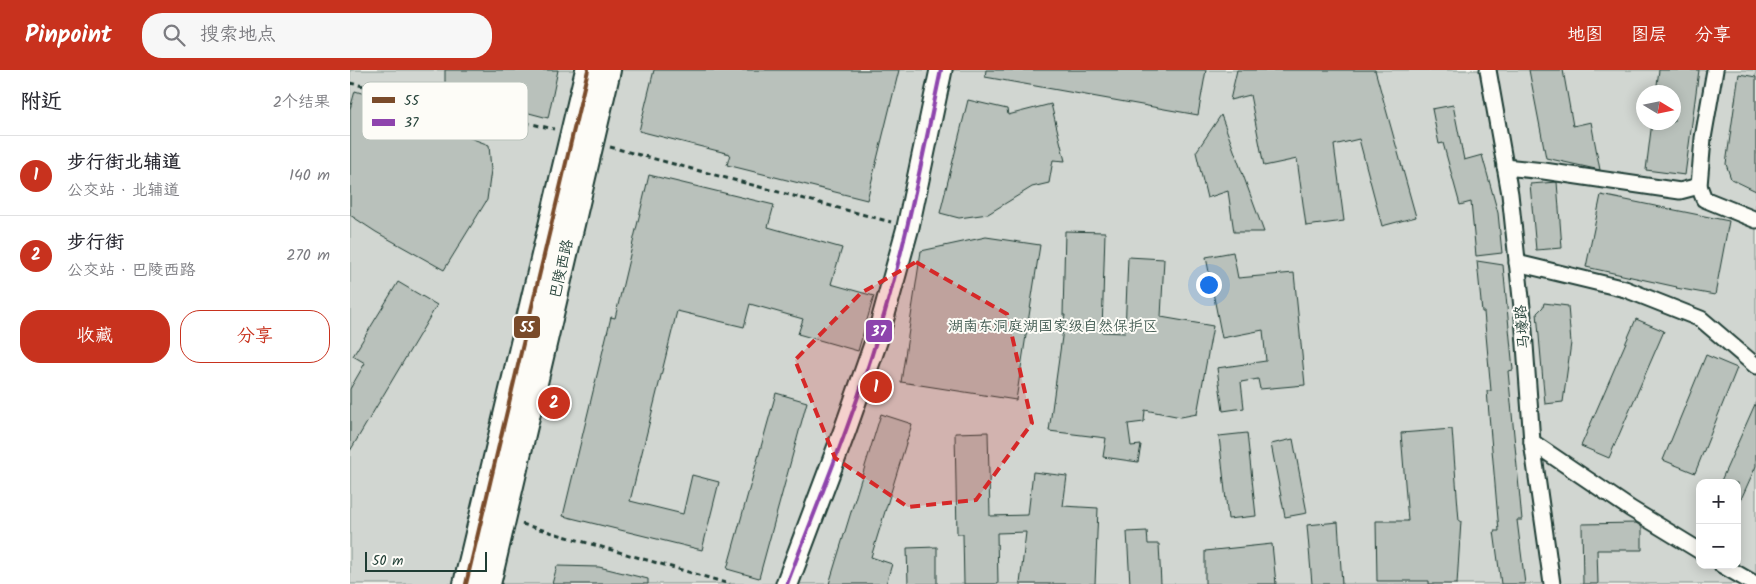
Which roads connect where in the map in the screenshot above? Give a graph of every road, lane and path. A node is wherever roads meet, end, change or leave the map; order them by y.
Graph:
1 (588, 70) edge
2 (608, 70) edge
3 (941, 70) edge
4 (1488, 70) edge
5 (1715, 70) edge
6 (528, 124) edge
7 (583, 137) junction
8 (1505, 167) junction
9 (1699, 186) junction
10 (1756, 220) edge
11 (908, 227) junction
12 (1517, 262) junction
13 (1756, 366) edge
14 (1532, 442) junction
15 (503, 519) junction
16 (1696, 549) edge
17 (1729, 569) edge
18 (466, 584) edge
19 (488, 584) edge
20 (730, 584) edge
21 (787, 584) edge
22 (1552, 584) edge
23 (1755, 584) edge

1 - 7 main road, 巴陵西路
2 - 7 main road, 巴陵西路
3 - 11 main road
4 - 8 street, 马壕路
5 - 9 street
6 - 7 path
7 - 11 path
7 - 15 main road, 巴陵西路
7 - 18 main road, 巴陵西路
8 - 9 street
8 - 12 street, 马壕路
9 - 10 street
11 - 21 main road
12 - 13 street
12 - 14 street, 马壕路
14 - 16 street
14 - 22 street, 马壕路
15 - 19 main road, 巴陵西路
15 - 20 path
17 - 23 street

